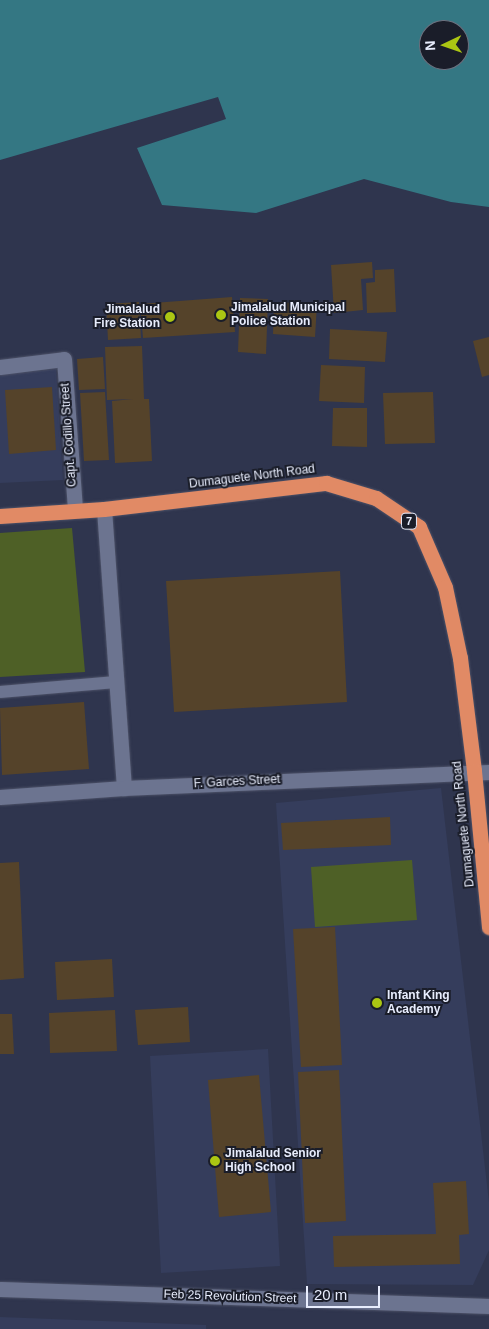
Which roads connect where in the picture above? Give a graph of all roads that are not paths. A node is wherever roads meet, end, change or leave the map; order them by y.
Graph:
1 (0, 367) edge
2 (104, 509) junction
3 (75, 510) junction
4 (0, 516) edge
5 (116, 682) junction
6 (0, 692) edge
7 (482, 771) edge
8 (124, 788) junction
9 (0, 797) edge
10 (489, 927) edge
11 (0, 1289) edge
12 (489, 1306) edge

1 - 3 street, Capt. Codillo Street
2 - 3 highway, Dumaguete North Road / 7
2 - 5 street
2 - 7 highway, Dumaguete North Road / 7
3 - 4 highway, Dumaguete North Road / 7
5 - 6 lane
5 - 8 street
7 - 8 street, F. Garces Street
7 - 10 highway, Dumaguete North Road / 7
8 - 9 street, F. Garces Street
11 - 12 street, Feb 25 Revolution Street

